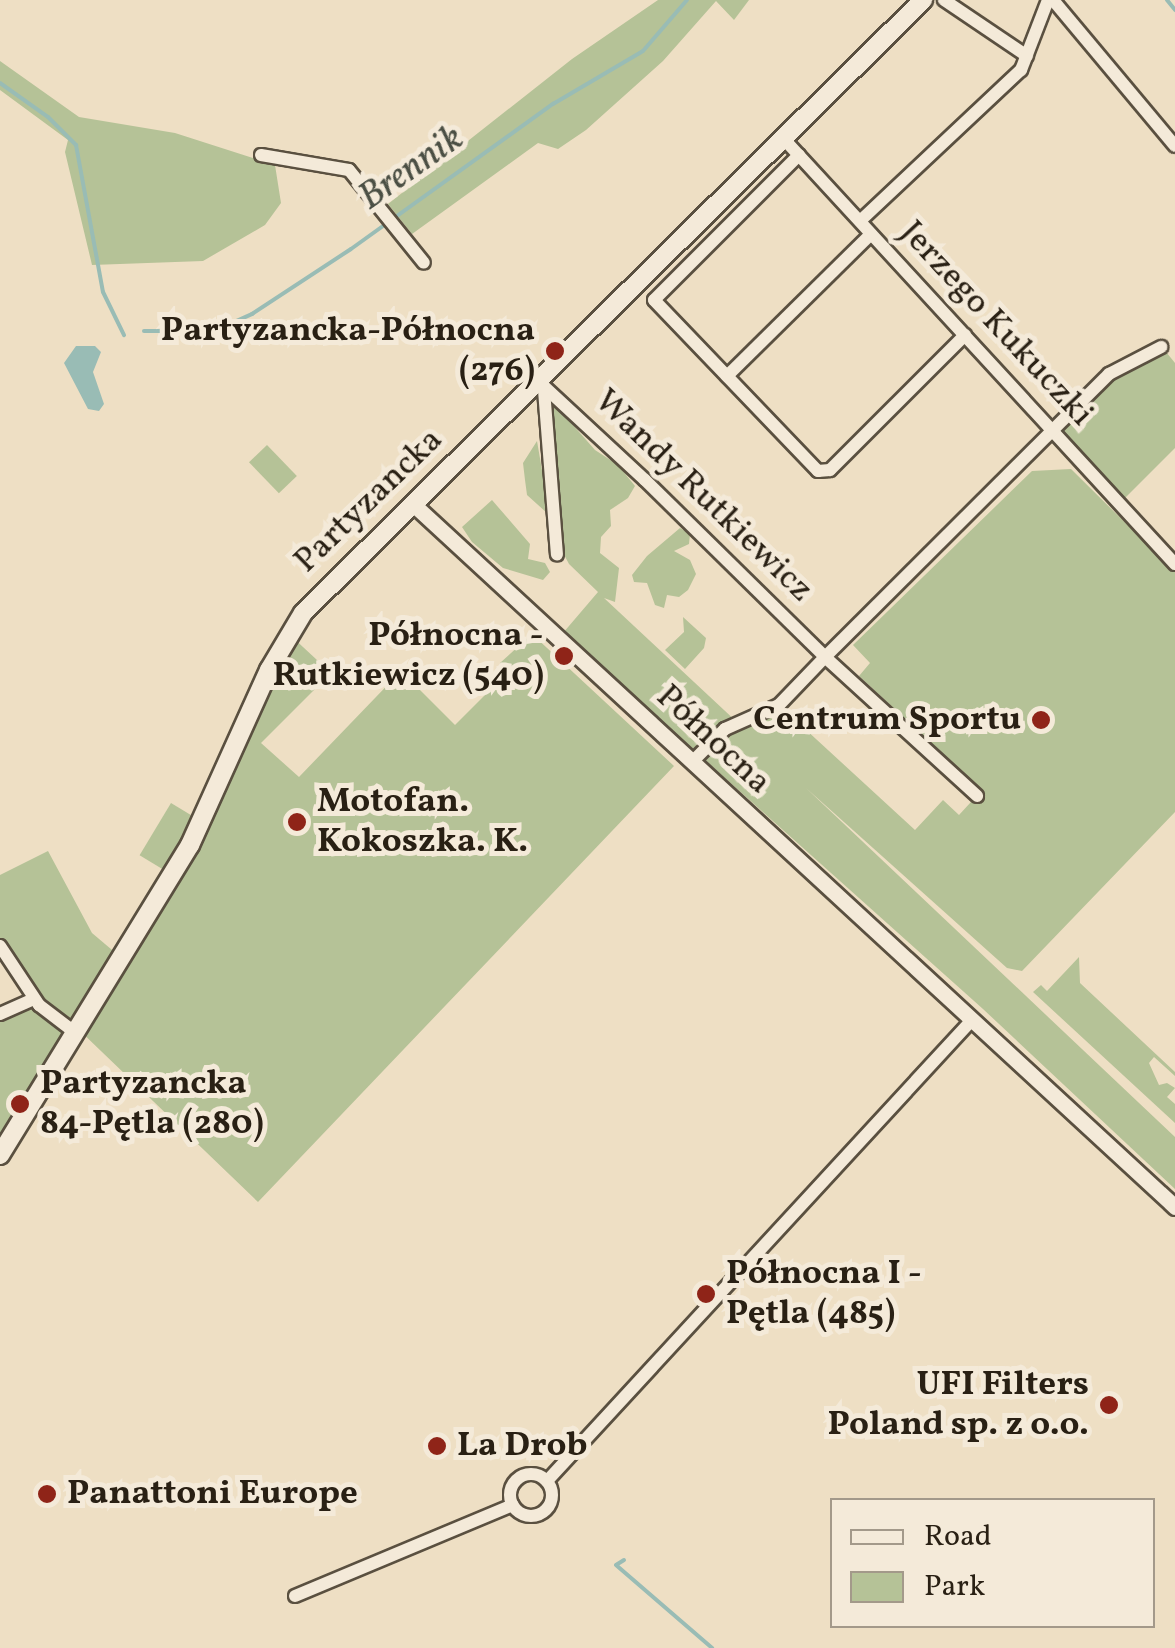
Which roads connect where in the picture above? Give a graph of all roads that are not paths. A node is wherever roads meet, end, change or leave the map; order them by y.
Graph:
1 (944, 0) edge
2 (1050, 0) edge
3 (912, 3) edge
4 (1027, 56) junction
5 (783, 138) junction
6 (1175, 146) edge
7 (261, 156) dead end
8 (799, 156) junction
9 (860, 221) junction
10 (872, 234) junction
11 (424, 263) dead end
12 (964, 335) junction
13 (1161, 347) dead end
14 (727, 376) junction
15 (541, 385) junction
16 (1053, 429) junction
17 (414, 504) junction
18 (1171, 544) edge
19 (557, 554) dead end
20 (1175, 564) edge
21 (824, 657) junction
22 (692, 762) junction
23 (977, 796) dead end
24 (0, 946) edge
25 (34, 999) junction
26 (0, 1014) edge
27 (972, 1020) junction
28 (73, 1031) junction
29 (0, 1155) edge
30 (1175, 1208) edge
31 (547, 1481) junction
32 (512, 1505) junction
33 (296, 1596) dead end

1 - 4 street
2 - 4 street
2 - 6 street
3 - 5 main road, Partyzancka
4 - 9 street
5 - 8 street, Jerzego Kukuczki
5 - 15 main road, Partyzancka
7 - 11 street
8 - 9 street, Jerzego Kukuczki
8 - 14 street
9 - 10 street, Jerzego Kukuczki
10 - 12 street, Jerzego Kukuczki
10 - 14 street
12 - 14 street
12 - 16 street, Jerzego Kukuczki
13 - 16 street
15 - 17 main road, Partyzancka
15 - 19 street
15 - 21 street, Wandy Rutkiewicz
16 - 18 street, Jerzego Kukuczki
16 - 21 street
17 - 22 street, Północna
17 - 28 main road, Partyzancka
18 - 20 street, Jerzego Kukuczki
21 - 22 street
21 - 23 street, Wandy Rutkiewicz
22 - 27 street, Północna
24 - 25 street
25 - 26 street
25 - 28 street
27 - 30 street, Północna
27 - 31 street
28 - 29 main road, Partyzancka
31 - 32 street
31 - 32 street
32 - 33 street

